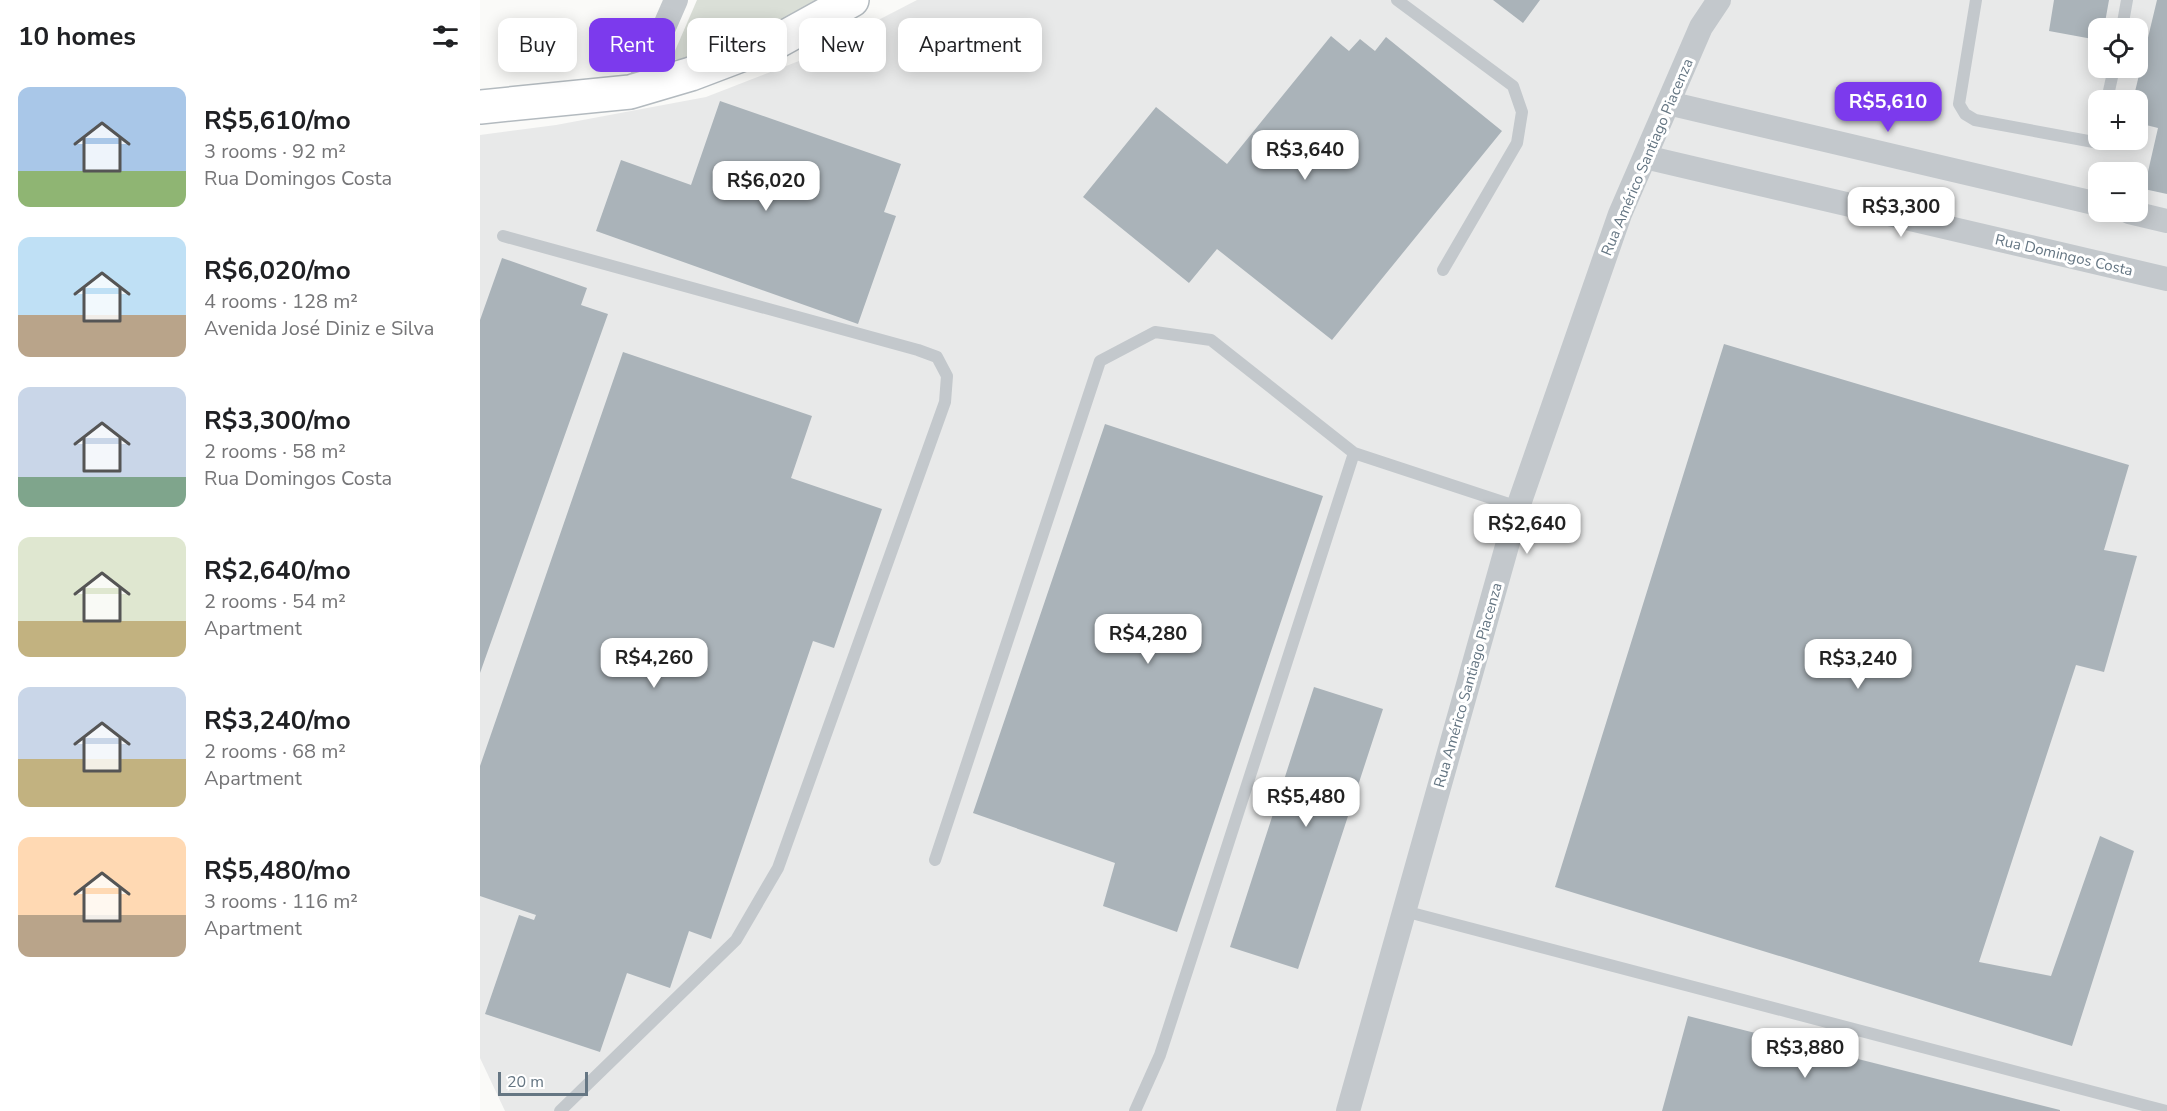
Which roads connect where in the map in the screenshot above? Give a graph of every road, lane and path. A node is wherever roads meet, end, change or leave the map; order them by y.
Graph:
1 (676, 0) edge
2 (852, 0) edge
3 (1397, 0) edge
4 (1719, 0) edge
5 (1976, 0) edge
6 (2127, 0) edge
7 (2124, 18) edge
8 (630, 92) junction
9 (1668, 103) junction
10 (480, 107) edge
11 (2088, 141) edge
12 (1645, 157) junction
13 (2088, 202) edge
14 (2148, 216) edge
15 (2167, 220) edge
16 (503, 236) dead end
17 (1443, 270) dead end
18 (2167, 279) edge
19 (1354, 453) junction
20 (1518, 507) junction
21 (935, 860) dead end
22 (1404, 911) junction
23 (560, 1111) edge
24 (1135, 1111) edge
25 (1348, 1111) edge
26 (2166, 1111) edge

1 - 8 street
2 - 8 street
3 - 17 lane
4 - 9 street, Rua Américo Santiago Piacenza
5 - 11 lane
6 - 7 lane
8 - 10 street
9 - 12 street, Rua Américo Santiago Piacenza
9 - 13 street
12 - 18 street, Rua Domingos Costa
12 - 20 street, Rua Américo Santiago Piacenza
14 - 15 street
16 - 23 lane
19 - 20 lane
19 - 21 lane
19 - 24 lane
20 - 22 street, Rua Américo Santiago Piacenza
22 - 25 street, Rua Américo Santiago Piacenza
22 - 26 lane

